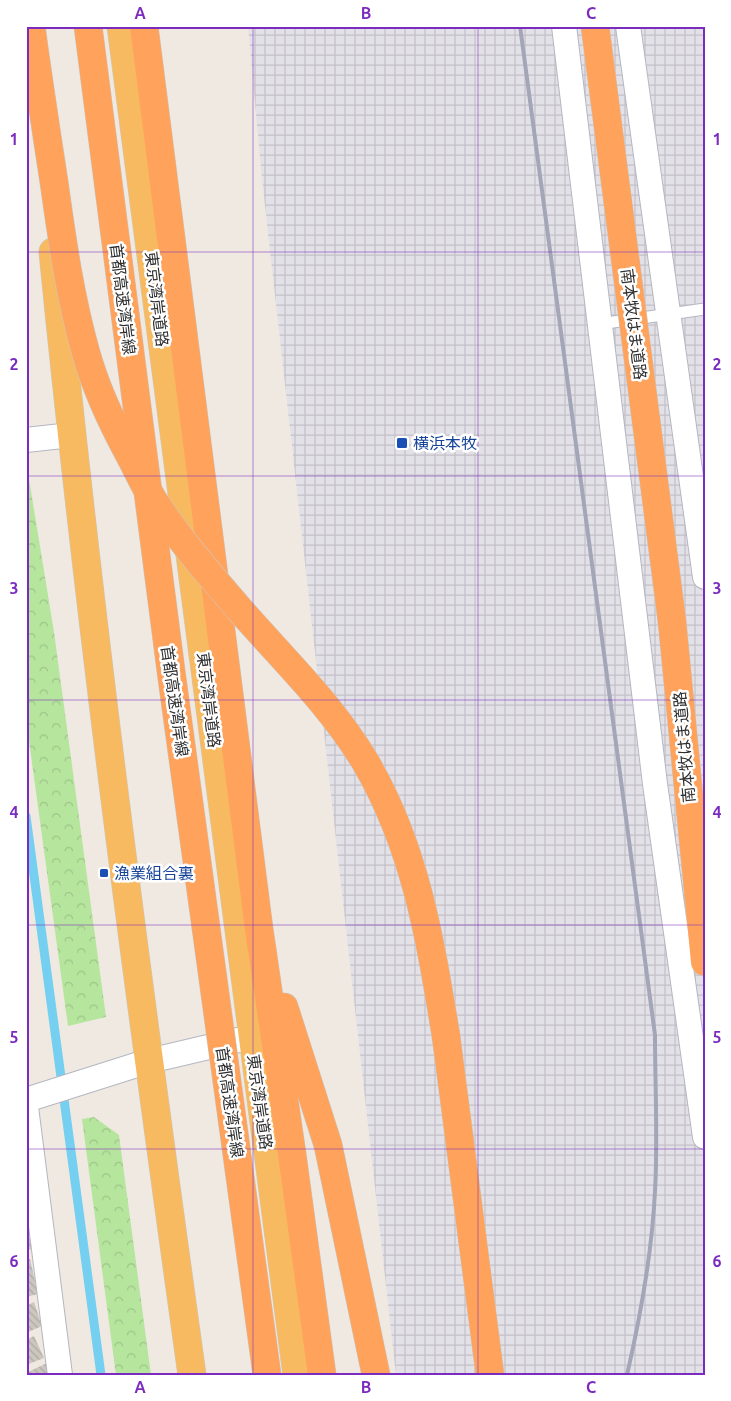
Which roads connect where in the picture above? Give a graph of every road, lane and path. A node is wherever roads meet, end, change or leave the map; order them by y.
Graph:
1 (31, 26) edge
2 (88, 26) edge
3 (121, 26) edge
4 (144, 26) edge
5 (564, 26) edge
6 (595, 26) edge
7 (628, 26) edge
8 (705, 309) edge
9 (668, 314) junction
10 (599, 324) junction
11 (72, 435) junction
12 (26, 440) edge
13 (705, 577) edge
14 (672, 621) junction
15 (705, 796) edge
16 (259, 929) junction
17 (705, 962) edge
18 (251, 1037) junction
19 (149, 1061) junction
20 (26, 1100) edge
21 (26, 1107) edge
22 (705, 1137) edge
23 (60, 1375) edge
24 (192, 1375) edge
25 (267, 1375) edge
26 (297, 1375) edge
27 (322, 1375) edge
28 (376, 1375) edge
29 (490, 1375) edge

1 - 11 highway
1 - 29 highway, bridge
2 - 25 highway, 首都高速湾岸線, bridge
3 - 18 highway, 東京湾岸道路
4 - 16 highway, bridge
5 - 10 street
6 - 14 highway, 南本牧はま道路, bridge
7 - 9 street
8 - 9 lane
9 - 10 lane
9 - 13 street
10 - 22 street
11 - 12 street
11 - 19 highway
14 - 15 highway, 南本牧はま道路
14 - 17 highway, 南本牧はま道路
16 - 27 highway
16 - 28 highway
18 - 19 street
18 - 26 highway, 東京湾岸道路
19 - 20 street
19 - 24 highway
21 - 23 street

